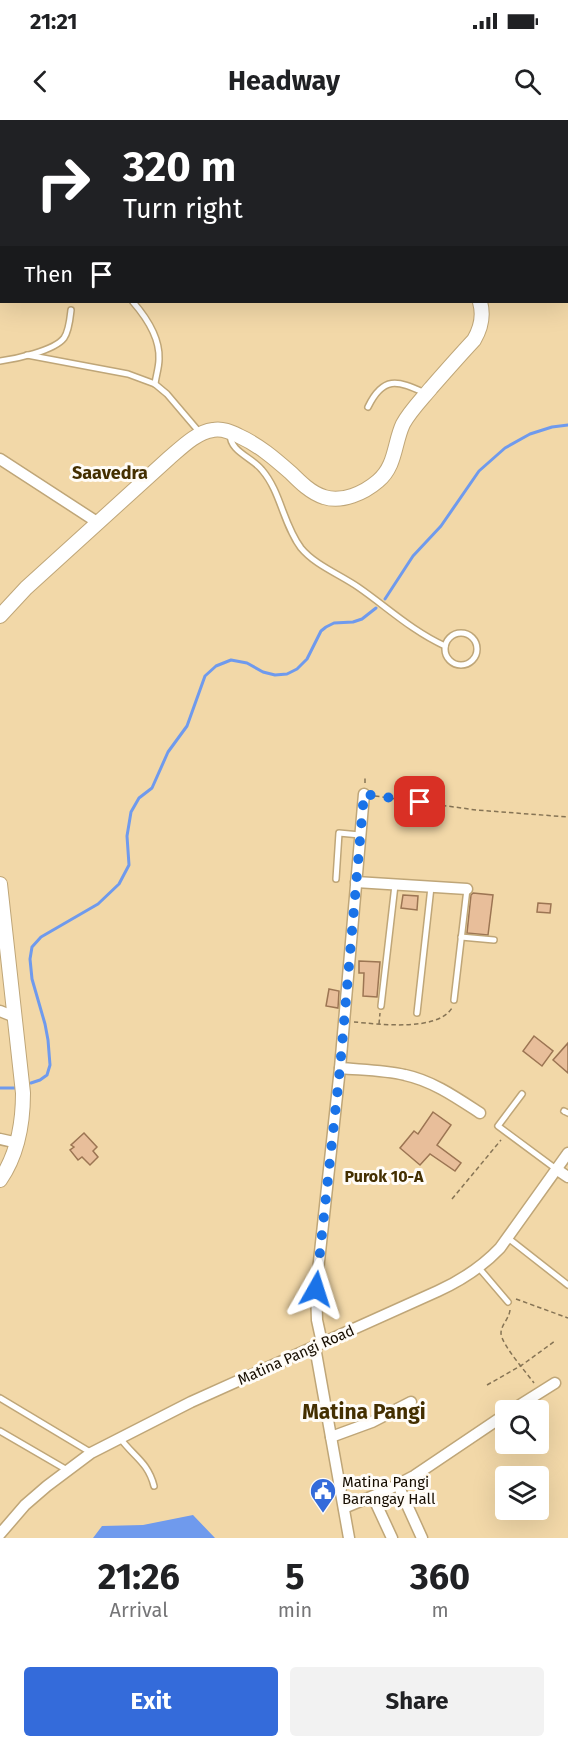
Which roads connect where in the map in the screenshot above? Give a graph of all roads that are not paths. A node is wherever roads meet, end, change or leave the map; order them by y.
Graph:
1 (134, 303) edge
2 (480, 303) edge
3 (71, 310) dead end
4 (27, 355) junction
5 (0, 361) edge
6 (155, 384) junction
7 (427, 393) junction
8 (368, 407) dead end
9 (230, 432) junction
10 (201, 434) junction
11 (0, 459) edge
12 (97, 522) junction
13 (0, 616) edge
14 (445, 646) junction
15 (364, 794) road end
16 (360, 835) junction
17 (336, 879) dead end
18 (356, 882) junction
19 (0, 884) edge
20 (395, 885) junction
21 (431, 887) junction
22 (467, 889) joint
23 (461, 937) junction
24 (494, 940) dead end
25 (454, 1000) road end
26 (381, 1006) road end
27 (0, 1011) edge
28 (417, 1013) dead end
29 (15, 1017) junction
30 (340, 1068) junction
31 (522, 1094) dead end
32 (480, 1113) dead end
33 (0, 1139) edge
34 (18, 1143) junction
35 (568, 1153) edge
36 (556, 1169) junction
37 (568, 1177) edge
38 (0, 1180) edge
39 (508, 1238) junction
40 (479, 1268) junction
41 (568, 1285) edge
42 (508, 1302) road end
43 (318, 1345) junction
44 (555, 1383) dead end
45 (0, 1398) edge
46 (528, 1400) edge
47 (411, 1402) dead end
48 (495, 1421) edge
49 (0, 1431) edge
50 (331, 1437) junction
51 (120, 1438) junction
52 (92, 1453) junction
53 (67, 1470) junction
54 (398, 1485) junction
55 (154, 1486) dead end
56 (373, 1497) junction
57 (344, 1508) junction
58 (0, 1534) edge
59 (349, 1538) edge
60 (392, 1538) edge
61 (423, 1538) edge

1 - 6 lane
2 - 7 street
3 - 4 lane
4 - 5 lane
4 - 6 lane
6 - 10 lane
7 - 8 lane
7 - 9 street
9 - 10 street
9 - 14 lane
10 - 12 street
11 - 12 street
12 - 13 street
14 - 14 lane
15 - 16 street
16 - 17 lane
16 - 18 street
18 - 20 street
18 - 30 street
19 - 29 street
20 - 21 street
20 - 26 lane
21 - 22 street
21 - 28 lane
22 - 23 lane
23 - 24 lane
23 - 25 lane
27 - 29 street
29 - 34 street
30 - 32 street
30 - 43 street
31 - 36 lane
33 - 34 street
34 - 38 street
35 - 36 street, Matina Pangi Road
36 - 37 street
36 - 39 street, Matina Pangi Road
39 - 40 street, Matina Pangi Road
39 - 41 lane
40 - 42 lane
40 - 43 street, Matina Pangi Road
43 - 50 street
43 - 51 street, Matina Pangi Road
44 - 46 street
45 - 52 lane
47 - 50 street
48 - 54 street
49 - 53 lane
50 - 57 street
51 - 52 street, Matina Pangi Road
51 - 55 lane
52 - 53 street, Matina Pangi Road
53 - 58 street, Matina Pangi Road
54 - 56 street
54 - 61 street
56 - 57 street
56 - 60 street
57 - 59 street

